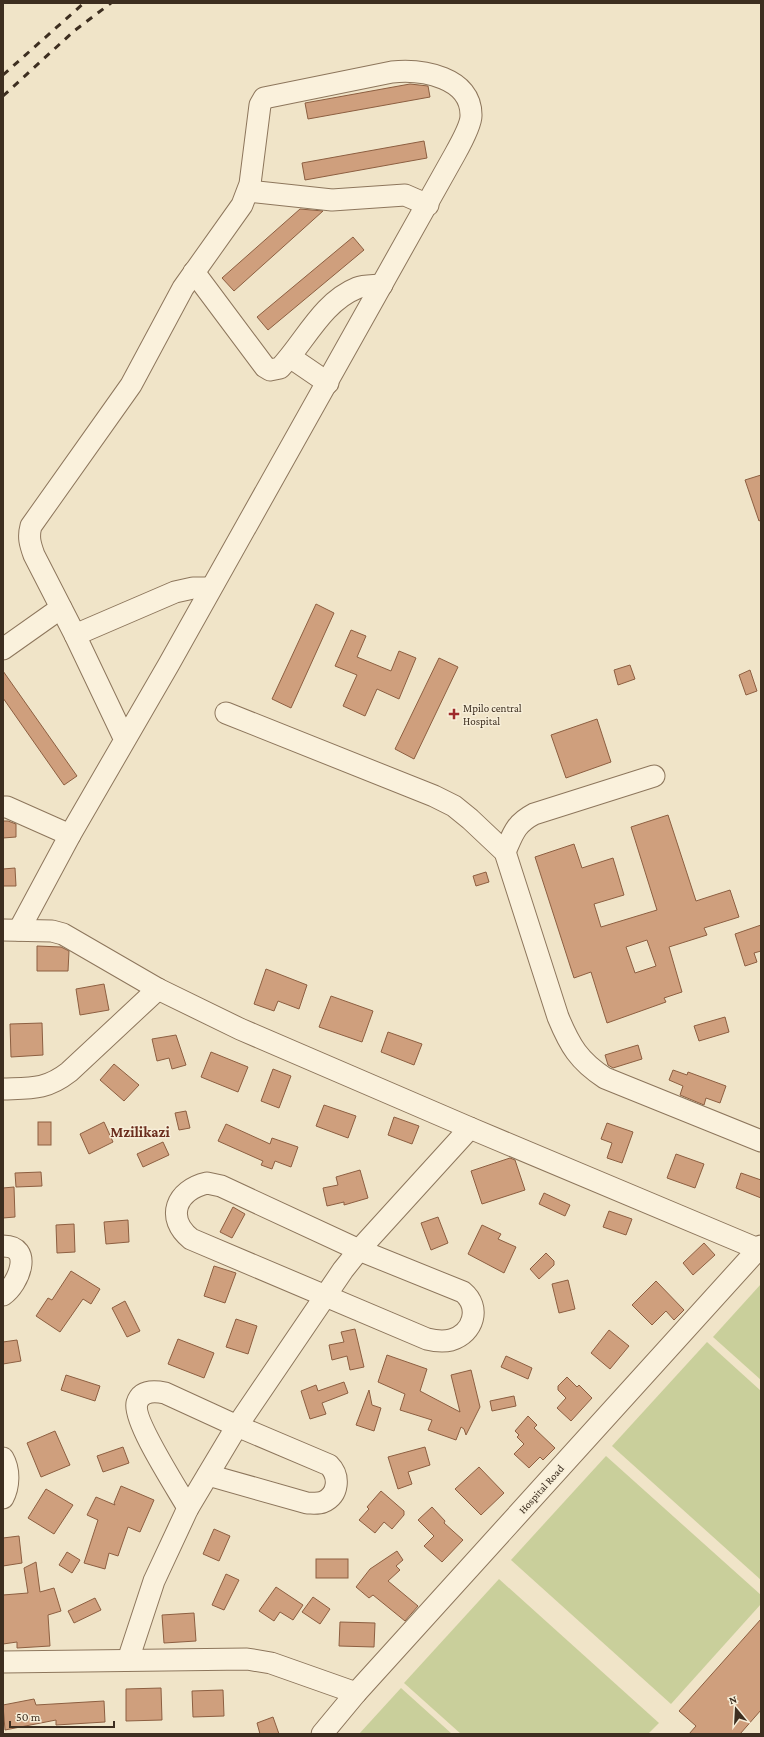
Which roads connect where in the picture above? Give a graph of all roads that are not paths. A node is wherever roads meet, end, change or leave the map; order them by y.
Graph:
1 (248, 191) junction
2 (428, 205) junction
3 (194, 272) junction
4 (382, 285) junction
5 (290, 357) junction
6 (328, 382) junction
7 (211, 588) junction
8 (62, 608) junction
9 (75, 635) junction
10 (3, 649) edge
11 (226, 713) dead end
12 (125, 740) junction
13 (654, 776) dead end
14 (4, 803) edge
15 (70, 835) junction
16 (505, 852) junction
17 (11, 930) edge
18 (158, 989) junction
19 (3, 1089) edge
20 (470, 1128) junction
21 (761, 1142) edge
22 (3, 1246) edge
23 (760, 1247) edge
24 (359, 1250) junction
25 (3, 1295) edge
26 (325, 1295) junction
27 (237, 1426) junction
28 (3, 1458) edge
29 (208, 1475) junction
30 (3, 1498) edge
31 (188, 1508) junction
32 (128, 1660) junction
33 (3, 1662) edge
34 (356, 1693) junction
35 (322, 1734) edge

1 - 2 street
1 - 2 street
1 - 3 street
2 - 4 street
3 - 5 street
3 - 8 street
4 - 5 street
4 - 6 street
5 - 6 street
6 - 7 street
7 - 9 street
7 - 12 street
8 - 9 street
8 - 10 street
9 - 12 street
11 - 16 street
12 - 15 street
13 - 16 street
14 - 15 street
15 - 17 street
16 - 21 street
17 - 18 street
18 - 19 street
18 - 20 street
20 - 23 street
20 - 24 street
22 - 25 street
23 - 34 street, Hospital Road
24 - 26 street
24 - 26 street
24 - 26 street
26 - 27 street
27 - 29 street
27 - 29 street
27 - 31 street
28 - 30 street
29 - 31 street
31 - 32 street
32 - 33 street
32 - 34 street
34 - 35 street, Hospital Road

